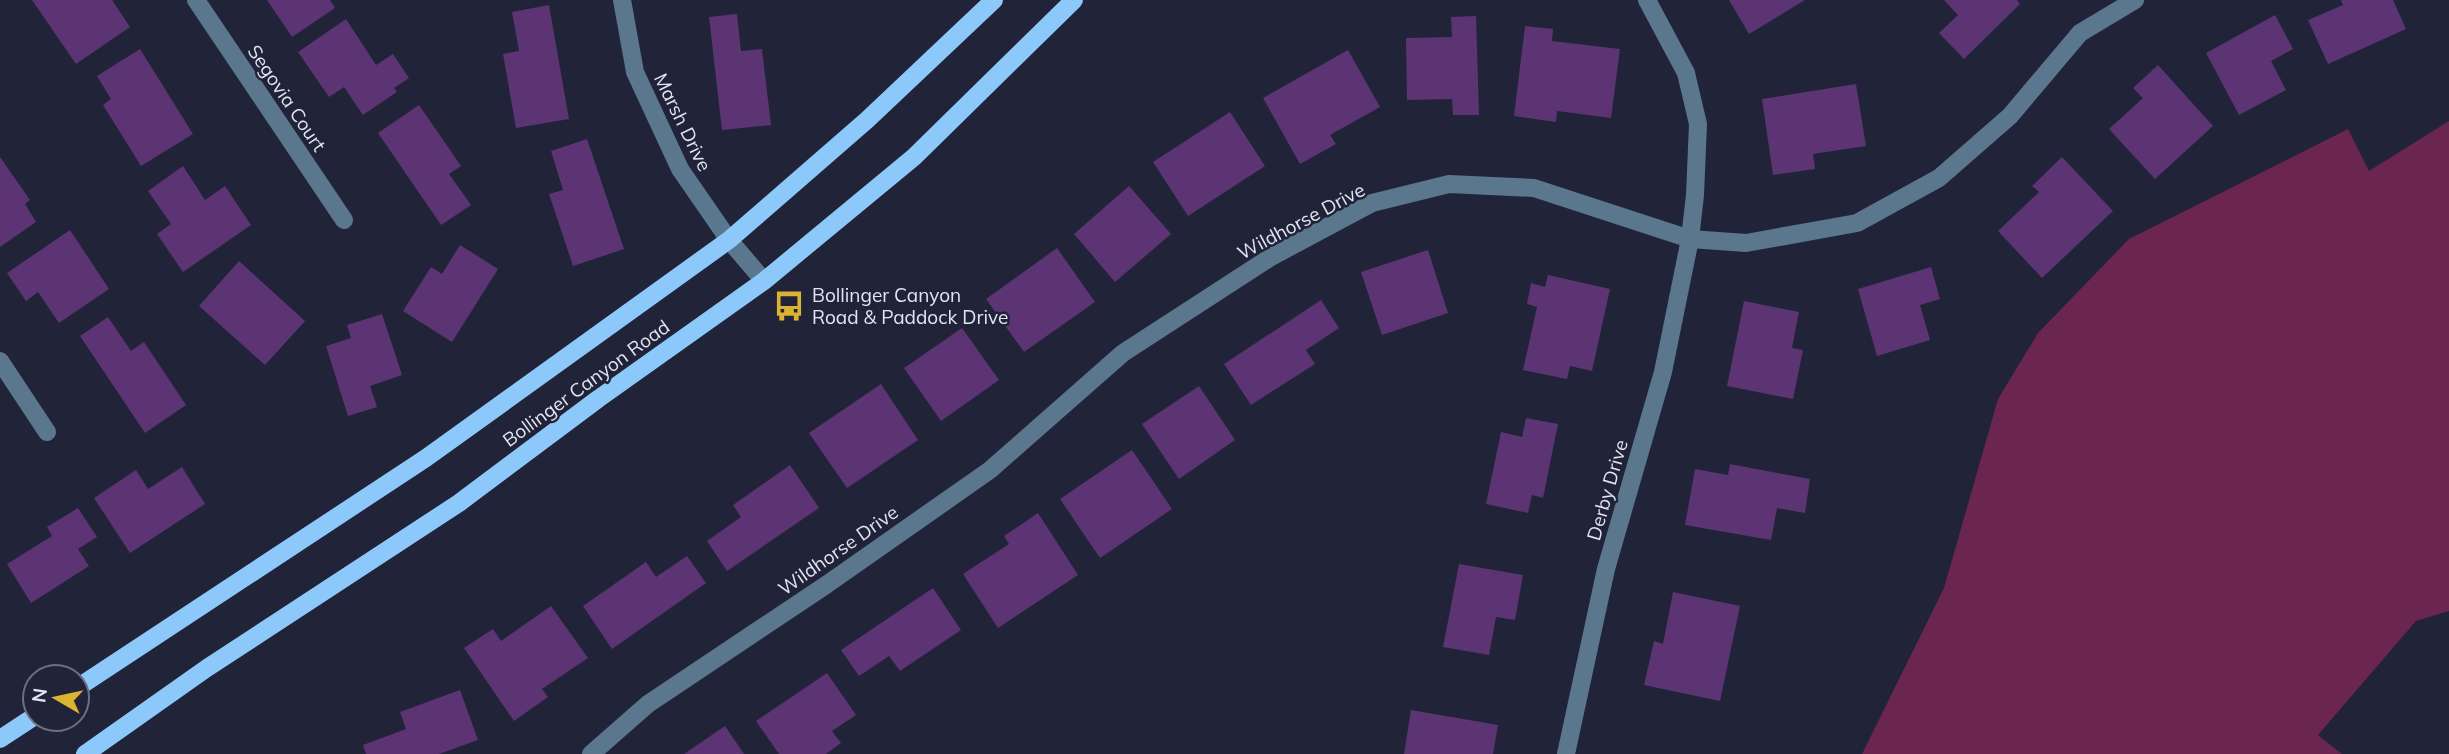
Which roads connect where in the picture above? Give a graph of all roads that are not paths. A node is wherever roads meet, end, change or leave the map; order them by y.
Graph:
1 (196, 0) edge
2 (622, 0) edge
3 (994, 0) edge
4 (1074, 0) edge
5 (1647, 0) edge
6 (2135, 0) edge
7 (344, 220) dead end
8 (1690, 239) junction
9 (729, 240) junction
10 (764, 281) junction
11 (0, 361) edge
12 (47, 432) dead end
13 (91, 679) edge
14 (21, 725) edge
15 (0, 739) edge
16 (85, 754) edge
17 (591, 754) edge
18 (1566, 754) edge

1 - 7 street, Segovia Court
2 - 9 street, Marsh Drive
3 - 9 main road, Bollinger Canyon Road
4 - 10 main road, Bollinger Canyon Road
5 - 8 street, Derby Drive
6 - 8 street, Wildhorse Drive
8 - 17 street, Wildhorse Drive
8 - 18 street, Derby Drive
9 - 10 street, Marsh Drive
9 - 13 main road, Bollinger Canyon Road
10 - 16 main road, Bollinger Canyon Road
11 - 12 street
14 - 15 main road

